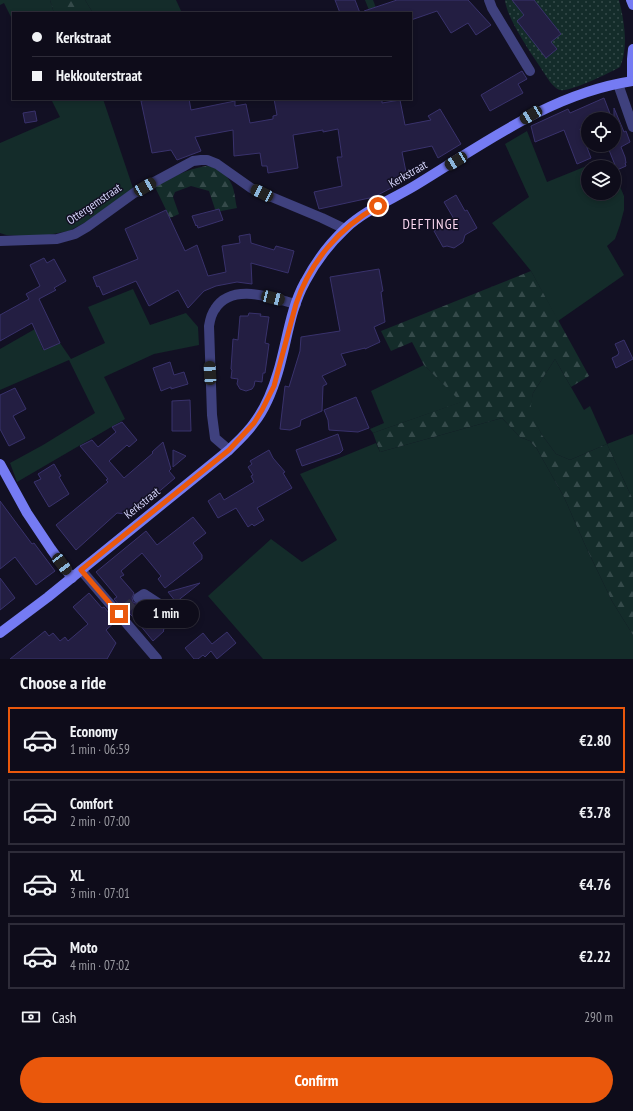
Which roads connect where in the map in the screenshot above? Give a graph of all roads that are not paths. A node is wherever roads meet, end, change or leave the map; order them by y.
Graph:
1 (489, 0) edge
2 (631, 0) edge
3 (633, 5) edge
4 (633, 49) edge
5 (530, 71) dead end
6 (633, 81) edge
7 (618, 84) junction
8 (633, 127) edge
9 (345, 229) junction
10 (0, 241) edge
11 (296, 304) junction
12 (229, 450) junction
13 (0, 464) edge
14 (81, 570) junction
15 (72, 578) junction
16 (138, 598) dead end
17 (162, 605) dead end
18 (0, 633) edge
19 (157, 659) edge

1 - 5 street
2 - 3 street
4 - 6 street
6 - 7 street, Kerkstraat
7 - 8 street
7 - 9 street, Kerkstraat
9 - 10 street, Ottergemstraat
9 - 11 street, Kerkstraat
11 - 12 street, Kerkstraat
11 - 12 street
12 - 14 street, Kerkstraat
13 - 15 street
14 - 15 street, Kerkstraat
14 - 19 street
15 - 18 street, Kerkstraat
16 - 17 street

